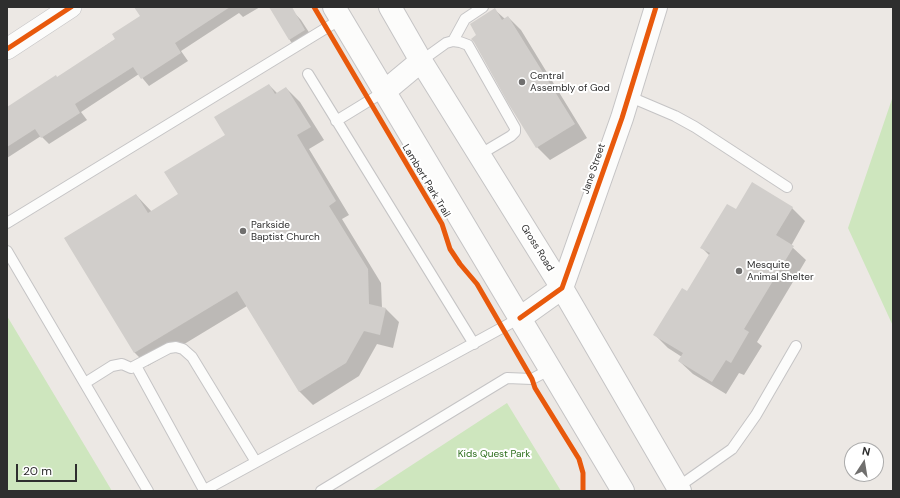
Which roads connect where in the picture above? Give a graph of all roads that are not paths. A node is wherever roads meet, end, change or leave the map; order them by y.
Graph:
1 (71, 7) edge
2 (390, 7) edge
3 (483, 7) edge
4 (656, 7) edge
5 (337, 13) edge
6 (453, 41) junction
7 (7, 49) edge
8 (422, 61) junction
9 (308, 74) dead end
10 (385, 91) junction
11 (628, 96) junction
12 (336, 121) junction
13 (478, 155) junction
14 (787, 187) dead end
15 (7, 223) edge
16 (7, 251) edge
17 (562, 288) junction
18 (520, 318) junction
19 (474, 344) junction
20 (796, 346) dead end
21 (136, 366) junction
22 (551, 369) junction
23 (85, 384) junction
24 (256, 462) junction
25 (679, 489) edge
26 (148, 491) edge
27 (203, 491) edge
28 (321, 491) edge
29 (623, 491) edge

1 - 7 street
2 - 8 main road, Gross Road
3 - 6 lane
4 - 11 main road, Jane Street
5 - 10 main road
5 - 15 lane
6 - 8 lane
6 - 13 lane
8 - 10 main road
8 - 13 main road, Gross Road
9 - 12 lane
10 - 12 lane
10 - 18 main road
11 - 14 lane
11 - 17 main road, Jane Street
12 - 19 lane
13 - 17 main road, Gross Road
16 - 23 lane
17 - 18 main road
17 - 25 main road, Gross Road
18 - 19 lane
18 - 22 main road
19 - 24 lane
20 - 25 lane
21 - 23 lane
21 - 24 lane
21 - 27 lane
22 - 28 lane
22 - 29 main road
23 - 26 lane
24 - 27 lane

